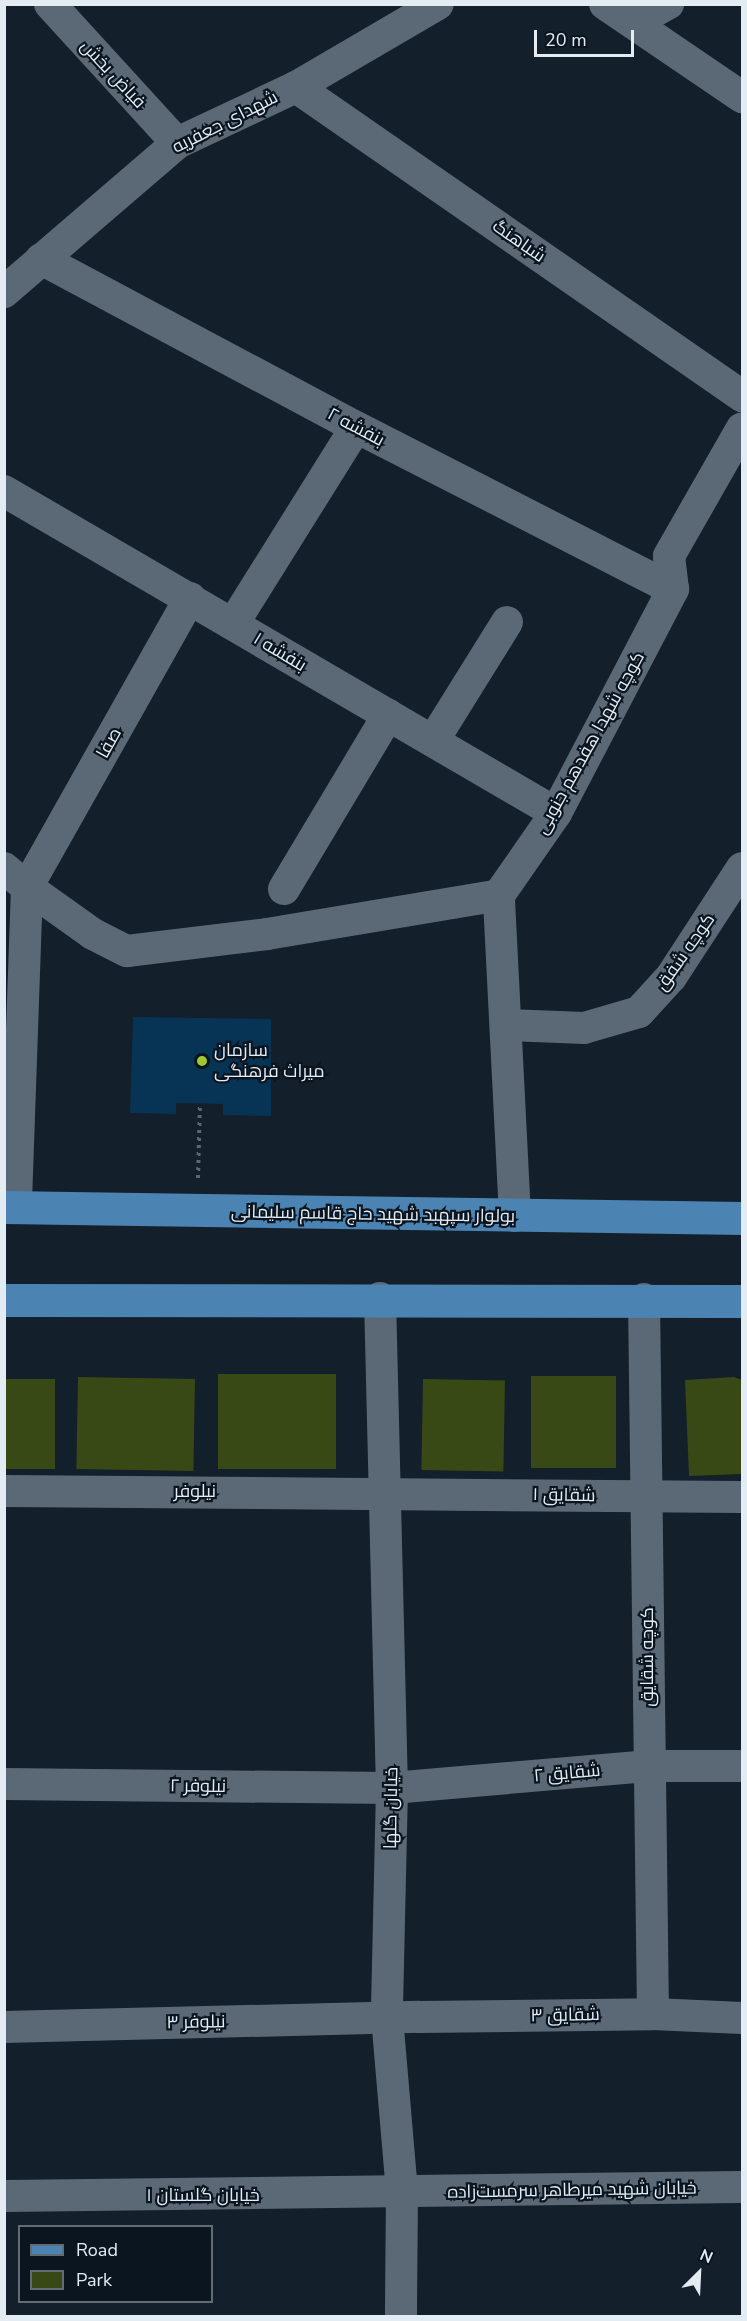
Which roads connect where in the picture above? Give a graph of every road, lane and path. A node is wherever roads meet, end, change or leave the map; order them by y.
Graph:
1 (50, 4) edge
2 (438, 4) edge
3 (605, 4) edge
4 (668, 4) edge
5 (635, 22) junction
6 (296, 87) junction
7 (742, 97) edge
8 (177, 143) junction
9 (41, 259) junction
10 (4, 292) edge
11 (742, 396) edge
12 (356, 427) junction
13 (742, 428) edge
14 (4, 491) edge
15 (673, 589) junction
16 (190, 598) junction
17 (507, 622) dead end
18 (233, 624) junction
19 (388, 715) junction
20 (434, 741) junction
21 (556, 813) junction
22 (742, 868) edge
23 (16, 878) edge
24 (284, 889) dead end
25 (500, 895) junction
26 (507, 1025) junction
27 (200, 1103) dead end
28 (10, 1208) edge
29 (198, 1211) junction
30 (515, 1216) junction
31 (742, 1218) edge
32 (380, 1298) junction
33 (644, 1299) junction
34 (4, 1300) edge
35 (735, 1307) edge
36 (4, 1491) edge
37 (386, 1492) junction
38 (646, 1497) junction
39 (742, 1497) edge
40 (647, 1766) junction
41 (742, 1766) edge
42 (4, 1784) edge
43 (393, 1788) junction
44 (653, 2014) junction
45 (387, 2017) junction
46 (742, 2018) edge
47 (4, 2027) edge
48 (742, 2187) edge
49 (402, 2193) junction
50 (4, 2196) edge
51 (401, 2316) edge

1 - 8 street, فیاض بخش
2 - 6 street, شهدای جعفریه
3 - 5 street
4 - 5 street
5 - 7 street
6 - 8 street, شهدای جعفریه
6 - 11 street, شباهنگ
8 - 9 street, شهدای جعفریه
9 - 10 street, شهدای جعفریه
9 - 12 street, بنفشه ۲
12 - 15 street, بنفشه ۲
12 - 18 street
13 - 15 street
14 - 16 street, بنفشه ۱
15 - 21 street, کوچه شهدا هفدهم جنوبی
16 - 18 street, بنفشه ۱
16 - 23 street, صفا
17 - 20 street
18 - 19 street, بنفشه ۱
19 - 20 street, بنفشه ۱
19 - 24 street
20 - 21 street, بنفشه ۱
21 - 25 street, کوچه شهدا هفدهم جنوبی
22 - 26 street, کوچه شفق
23 - 25 street
23 - 28 street
25 - 26 street
26 - 30 street
27 - 29 path
28 - 29 main road, بولوار سپهبد شهید حاج قاسم سلیمانی
29 - 30 main road, بولوار سپهبد شهید حاج قاسم سلیمانی
30 - 31 main road, بولوار سپهبد شهید حاج قاسم سلیمانی
32 - 33 main road
32 - 34 main road
32 - 37 street, خیابان گلها
33 - 35 main road
33 - 38 street, کوچه شقایق
36 - 37 street, نیلوفر
37 - 38 street, شقایق ۱
37 - 43 street, خیابان گلها
38 - 39 street, شقایق ۱
38 - 40 street, کوچه شقایق
40 - 41 street, شقایق ۲
40 - 43 street, شقایق ۲
40 - 44 street, کوچه شقایق
42 - 43 street, نیلوفر ۲
43 - 45 street, خیابان گلها
44 - 45 street, شقایق ۳
44 - 46 street, شقایق ۳
45 - 47 street, نیلوفر ۳
45 - 49 street, خیابان گلها
48 - 49 street, خیابان شهید میرطاهر سرمست‌زاده
49 - 50 street, خیابان گلستان ۱
49 - 51 street, خیابان گلها

